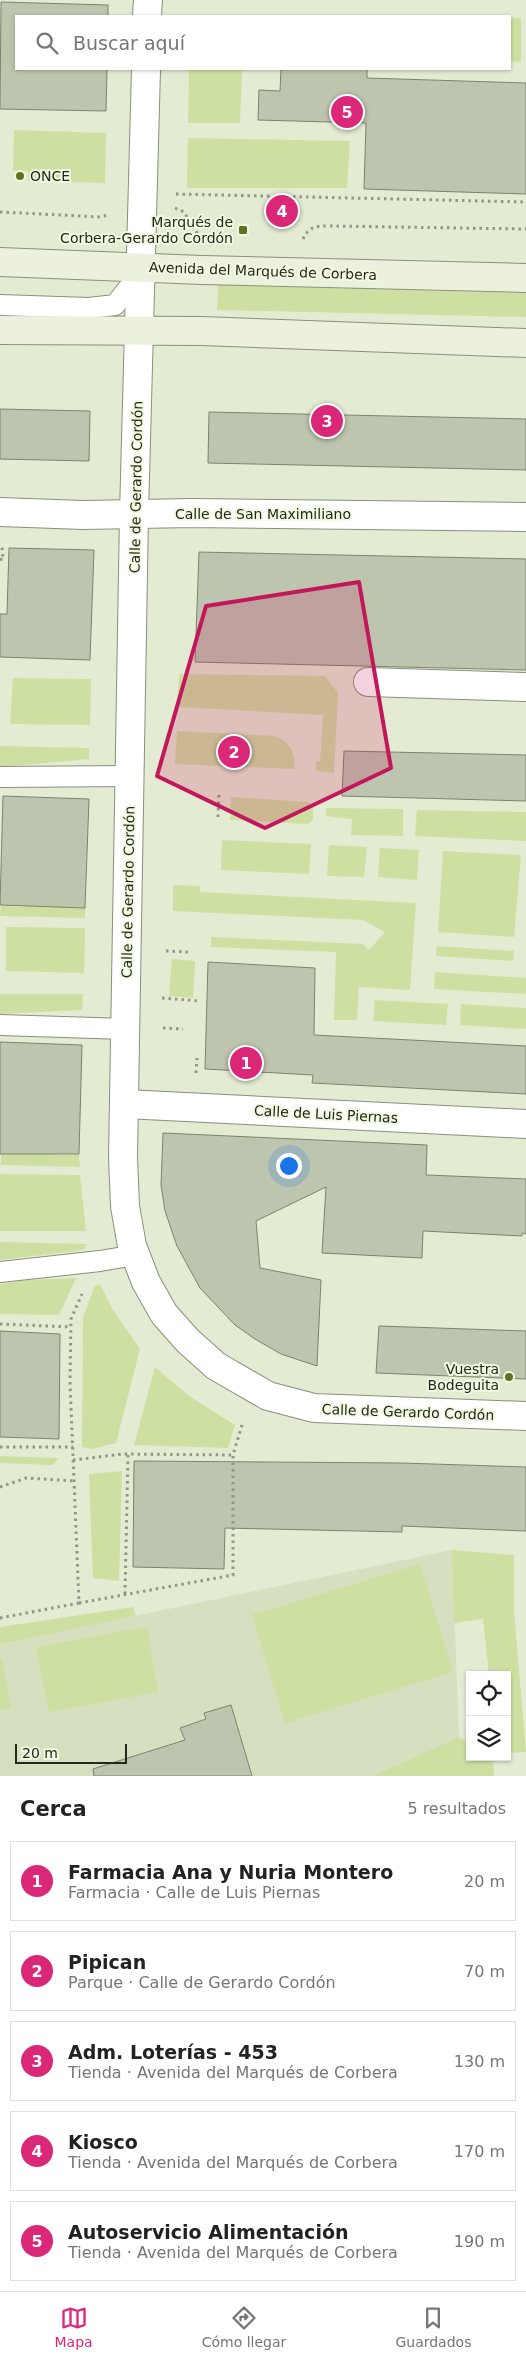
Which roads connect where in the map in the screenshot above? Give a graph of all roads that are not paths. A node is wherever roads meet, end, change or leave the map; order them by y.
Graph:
1 (148, 0) edge
2 (147, 15) edge
3 (146, 70) edge
4 (0, 262) edge
5 (141, 266) junction
6 (526, 278) edge
7 (0, 305) edge
8 (0, 330) edge
9 (139, 332) junction
10 (526, 343) edge
11 (0, 512) edge
12 (134, 514) junction
13 (526, 517) edge
14 (368, 682) dead end
15 (526, 687) edge
16 (130, 776) junction
17 (0, 777) edge
18 (0, 1025) edge
19 (126, 1029) junction
20 (125, 1104) junction
21 (526, 1124) edge
22 (135, 1255) junction
23 (0, 1272) edge
24 (526, 1416) edge

1 - 2 street
3 - 5 street, Calle de Gerardo Cordón
4 - 5 street, Avenida del Marqués de Corbera
5 - 6 street, Avenida del Marqués de Corbera
5 - 7 lane
5 - 9 street, Calle de Gerardo Cordón
8 - 9 street
9 - 10 street
9 - 12 street, Calle de Gerardo Cordón
11 - 12 street, Calle de San Maximiliano
12 - 13 street, Calle de San Maximiliano
12 - 16 street, Calle de Gerardo Cordón
14 - 15 street
16 - 17 lane
16 - 19 street, Calle de Gerardo Cordón
18 - 19 lane
19 - 20 street, Calle de Gerardo Cordón
20 - 21 street, Calle de Luis Piernas
20 - 22 street, Calle de Gerardo Cordón
22 - 23 lane
22 - 24 street, Calle de Gerardo Cordón

